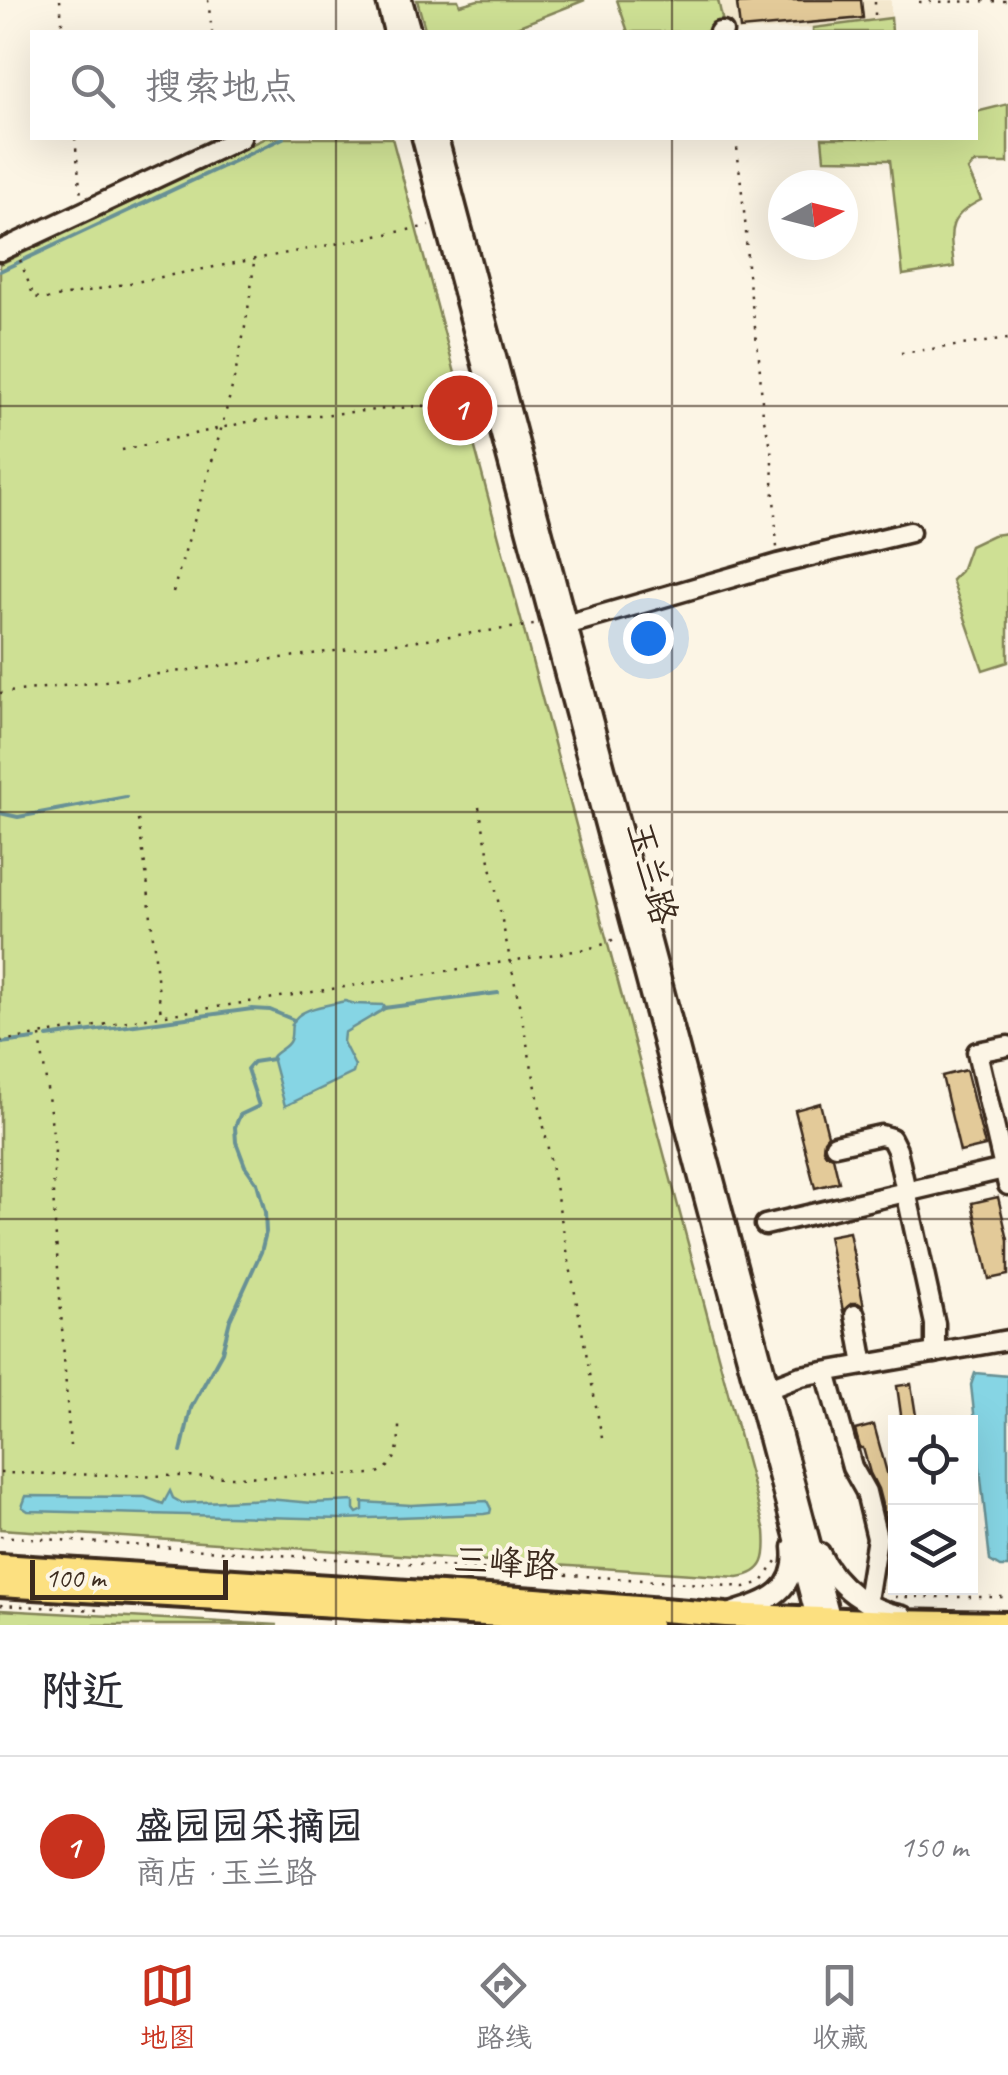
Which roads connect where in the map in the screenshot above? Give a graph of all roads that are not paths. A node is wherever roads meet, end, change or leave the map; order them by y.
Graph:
1 (386, 0) edge
2 (402, 0) edge
3 (394, 30) edge
4 (410, 30) edge
5 (237, 140) edge
6 (423, 140) edge
7 (438, 140) edge
8 (9, 254) edge
9 (910, 532) dead end
10 (559, 622) junction
11 (1008, 1046) edge
12 (835, 1145) dead end
13 (1007, 1174) edge
14 (906, 1192) junction
15 (764, 1225) dead end
16 (855, 1315) dead end
17 (1008, 1340) edge
18 (935, 1352) junction
19 (864, 1365) junction
20 (826, 1372) junction
21 (763, 1390) junction
22 (795, 1510) junction
23 (886, 1536) edge
24 (0, 1566) edge
25 (0, 1585) edge
26 (868, 1594) dead end
27 (726, 1615) junction
28 (825, 1622) edge
29 (943, 1623) edge
30 (1008, 1624) edge
31 (667, 1625) edge

1 - 3 street
2 - 4 street
5 - 8 street
6 - 10 street, 玉兰路
7 - 10 street, 玉兰路
9 - 10 street
10 - 21 street, 玉兰路
10 - 21 street, 玉兰路
11 - 13 street
12 - 14 street
13 - 14 street
14 - 15 street
14 - 18 street
16 - 19 street
17 - 18 street
18 - 19 street
19 - 20 street
20 - 21 street
20 - 23 street
21 - 22 street, 玉兰路
22 - 27 street
22 - 28 street, 玉兰路
22 - 29 street
23 - 26 street
24 - 27 main road, 三峰路
25 - 31 main road, 三峰路
27 - 28 main road, 三峰路
28 - 29 main road, 三峰路
29 - 30 main road, 三峰路

